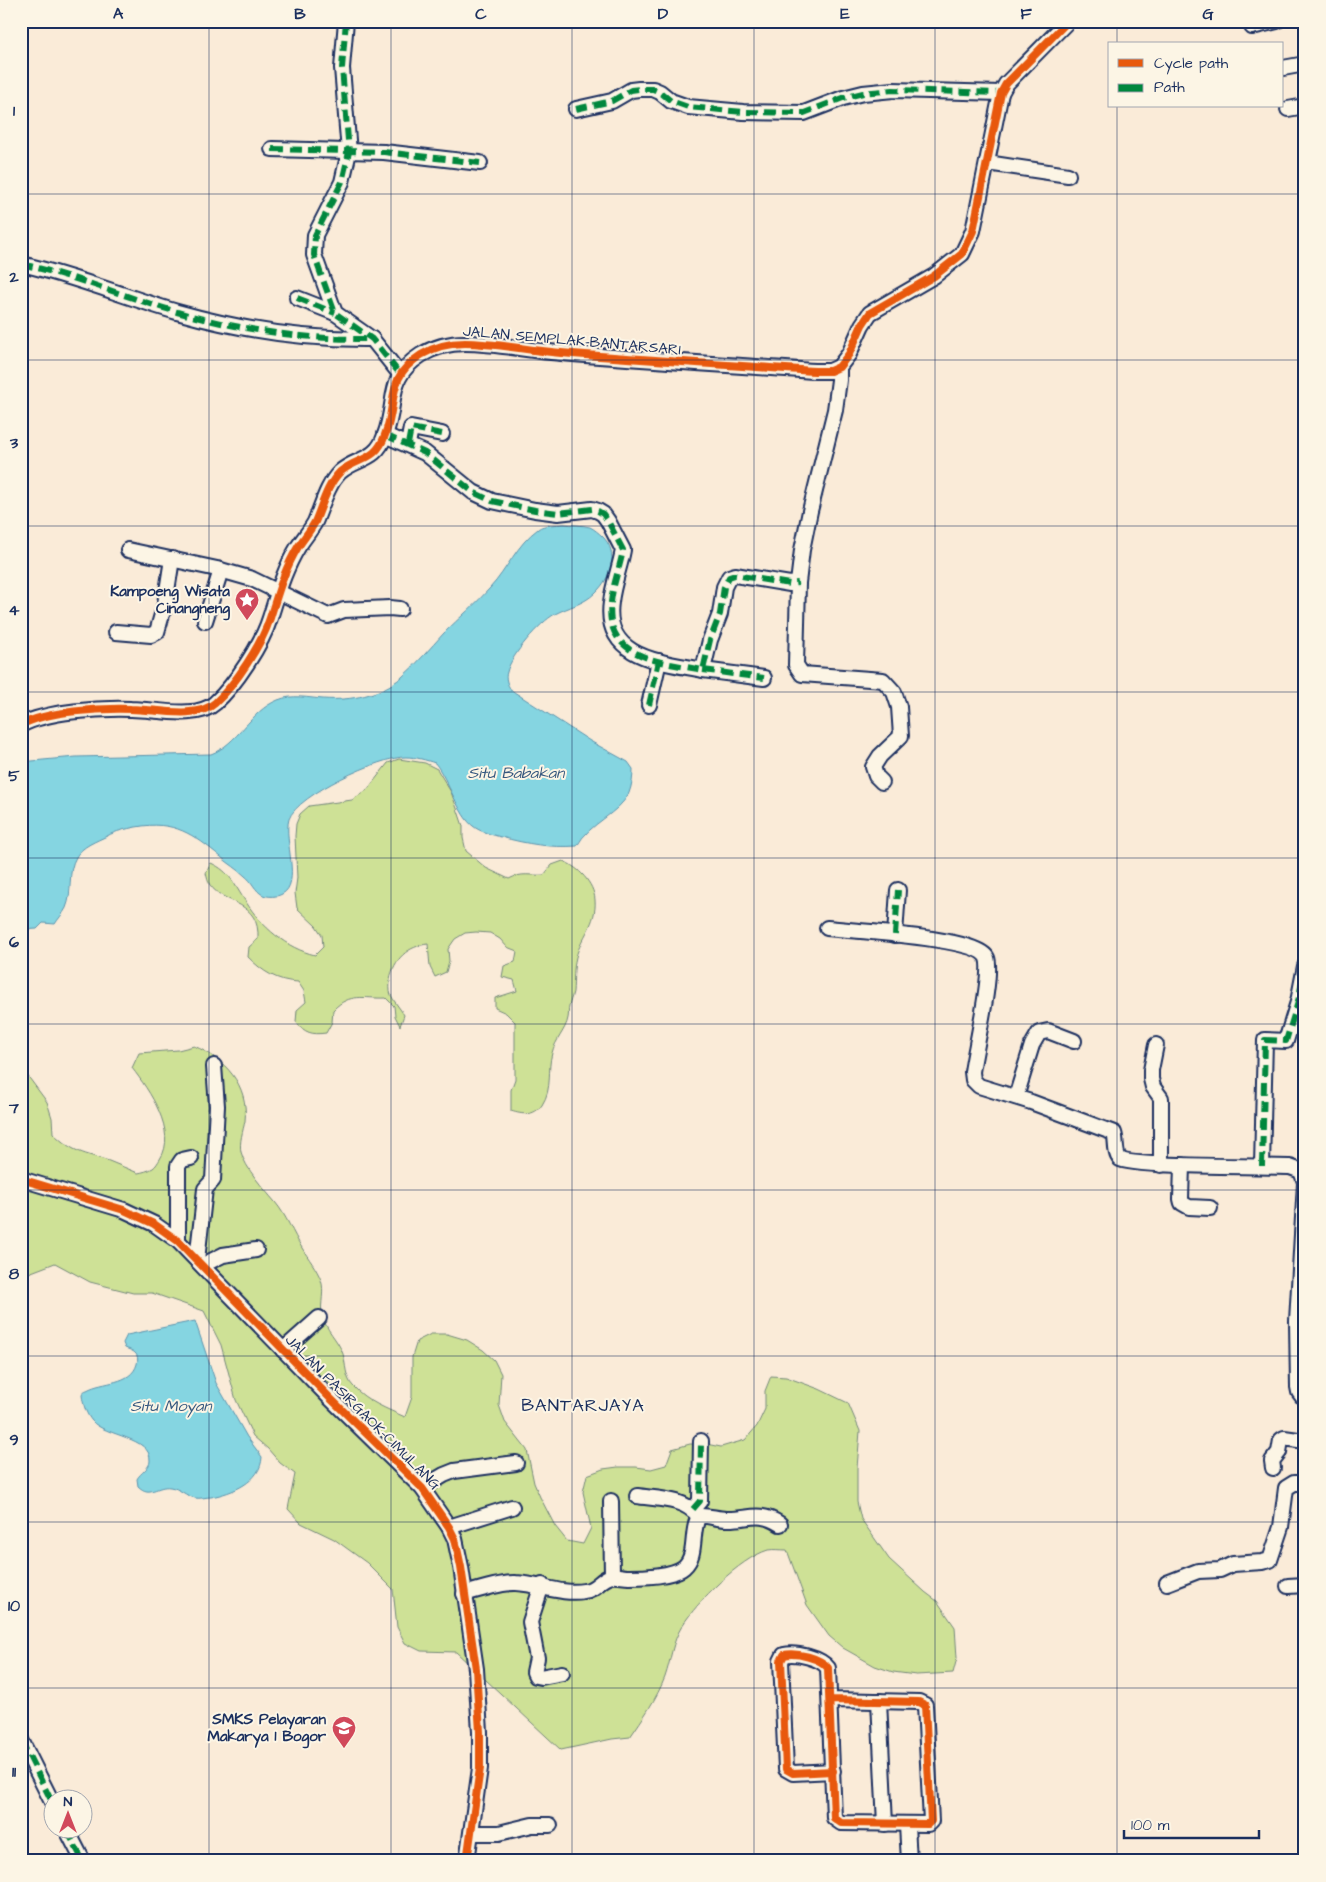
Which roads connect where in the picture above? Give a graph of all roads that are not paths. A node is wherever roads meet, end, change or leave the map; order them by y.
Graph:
1 (346, 21) edge
2 (1068, 21) edge
3 (1277, 21) edge
4 (1252, 27) dead end
5 (1305, 64) edge
6 (1284, 68) edge
7 (1001, 93) junction
8 (1305, 106) edge
9 (576, 109) dead end
10 (1288, 109) dead end
11 (272, 149) dead end
12 (349, 152) junction
13 (480, 163) dead end
14 (987, 163) junction
15 (1068, 175) dead end
16 (21, 264) edge
17 (297, 298) dead end
18 (335, 313) junction
19 (372, 339) junction
20 (840, 367) junction
21 (400, 374) junction
22 (442, 434) dead end
23 (386, 435) junction
24 (408, 444) junction
25 (128, 550) dead end
26 (172, 559) junction
27 (221, 570) junction
28 (798, 583) junction
29 (277, 592) junction
30 (400, 609) dead end
31 (205, 621) dead end
32 (116, 632) dead end
33 (659, 661) junction
34 (703, 670) junction
35 (764, 678) dead end
36 (649, 705) dead end
37 (21, 725) edge
38 (882, 782) dead end
39 (898, 890) dead end
40 (827, 928) dead end
41 (894, 935) junction
42 (1305, 966) edge
43 (1074, 1040) dead end
44 (1156, 1046) dead end
45 (214, 1066) dead end
46 (1016, 1097) junction
47 (190, 1158) dead end
48 (1161, 1165) junction
49 (1182, 1165) junction
50 (1262, 1166) junction
51 (21, 1179) edge
52 (1305, 1183) edge
53 (1210, 1208) dead end
54 (178, 1241) junction
55 (256, 1250) dead end
56 (200, 1262) junction
57 (1302, 1288) edge
58 (319, 1318) dead end
59 (283, 1350) junction
60 (1305, 1400) edge
61 (701, 1441) dead end
62 (1305, 1441) edge
63 (516, 1463) dead end
64 (1273, 1468) dead end
65 (1305, 1483) edge
66 (422, 1488) junction
67 (637, 1496) dead end
68 (611, 1501) dead end
69 (512, 1508) dead end
70 (696, 1512) junction
71 (780, 1524) dead end
72 (449, 1527) junction
73 (612, 1576) junction
74 (1167, 1583) dead end
75 (542, 1585) junction
76 (1305, 1585) edge
77 (1288, 1586) dead end
78 (464, 1594) junction
79 (562, 1674) dead end
80 (831, 1700) junction
81 (879, 1701) junction
82 (21, 1740) edge
83 (833, 1771) junction
84 (46, 1790) edge
85 (885, 1824) junction
86 (550, 1825) dead end
87 (907, 1825) junction
88 (472, 1833) junction
89 (72, 1840) edge
90 (83, 1861) edge
91 (467, 1861) edge
92 (909, 1861) edge

1 - 12 street
2 - 7 street
3 - 4 street
5 - 6 street
7 - 9 street
7 - 14 street
8 - 10 street
11 - 12 street
12 - 13 street
12 - 18 street
14 - 15 street
14 - 20 street
16 - 19 street
17 - 18 street
18 - 19 street
19 - 21 street
20 - 21 street, JALAN SEMPLAK–BANTARSARI
20 - 28 street
21 - 23 street
22 - 24 street
23 - 24 street
23 - 29 street
24 - 33 street
25 - 26 street
26 - 27 street
26 - 32 street
27 - 29 street
27 - 31 street
28 - 34 street
28 - 38 street
29 - 30 street
29 - 37 street
33 - 34 street
33 - 36 street
34 - 35 street
39 - 41 street
40 - 41 street
41 - 46 street
42 - 50 street
43 - 46 street
44 - 48 street
45 - 56 street
46 - 48 street
47 - 54 street
48 - 49 street
49 - 50 street
49 - 53 street
50 - 52 street
51 - 54 street, JALAN PASIRGAOK–CIMULANG
52 - 57 street
54 - 56 street, JALAN PASIRGAOK–CIMULANG
55 - 56 street
56 - 59 street, JALAN PASIRGAOK–CIMULANG
57 - 60 street
58 - 59 street
59 - 66 street, JALAN PASIRGAOK–CIMULANG
61 - 70 street
62 - 64 street
63 - 66 street
65 - 74 street
66 - 72 street, JALAN PASIRGAOK–CIMULANG
67 - 70 street
68 - 73 street
69 - 72 street
70 - 71 street
70 - 73 street
72 - 78 street, JALAN PASIRGAOK–CIMULANG
73 - 75 street
75 - 78 street
75 - 79 street
76 - 77 street
78 - 88 street, JALAN PASIRGAOK–CIMULANG
80 - 81 street
80 - 83 street
80 - 83 street
81 - 85 street
81 - 87 street
82 - 84 street
83 - 85 street
85 - 87 street
86 - 88 street
87 - 92 street
88 - 91 street, JALAN PASIRGAOK–CIMULANG
89 - 90 street

